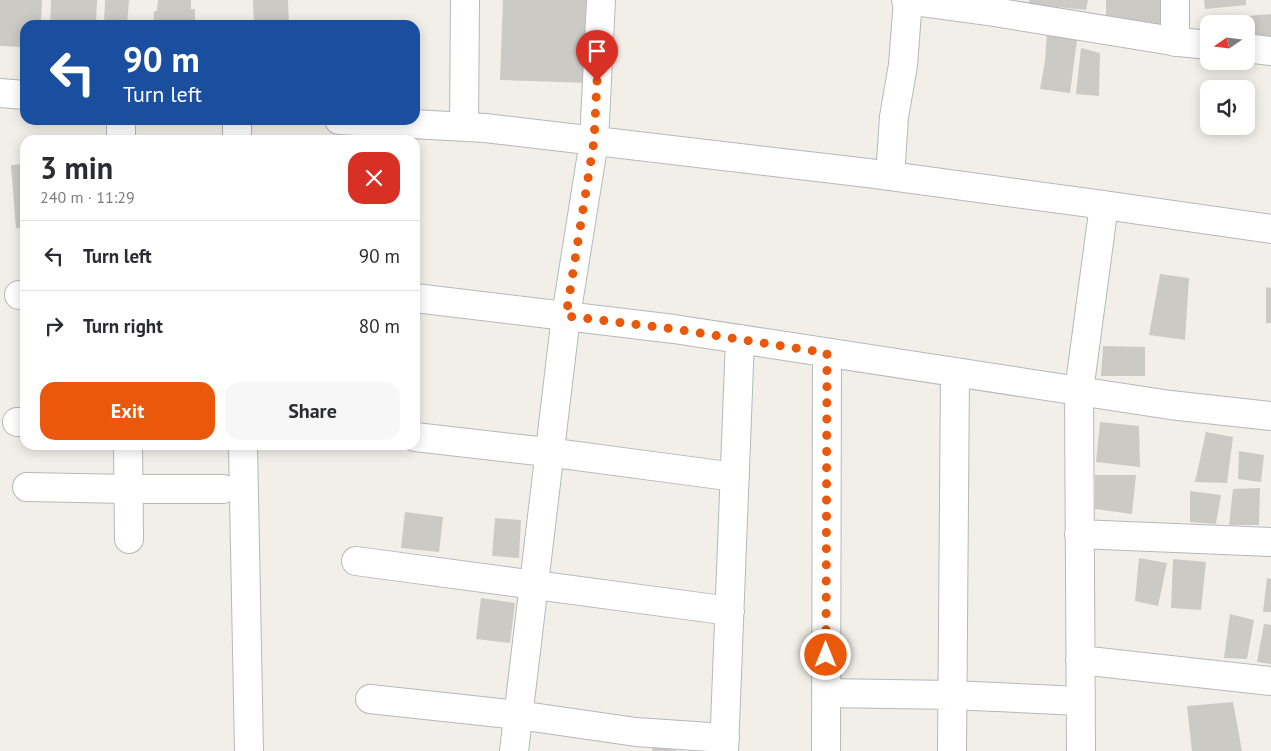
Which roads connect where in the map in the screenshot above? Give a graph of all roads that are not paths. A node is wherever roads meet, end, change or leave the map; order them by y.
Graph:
1 (465, 0) edge
2 (601, 0) edge
3 (908, 0) edge
4 (1175, 0) edge
5 (1175, 42) junction
6 (1200, 44) edge
7 (1255, 49) edge
8 (1271, 51) edge
9 (0, 93) edge
10 (20, 95) edge
11 (420, 125) edge
12 (464, 127) junction
13 (594, 141) junction
14 (890, 176) junction
15 (1104, 205) junction
16 (1271, 229) edge
17 (420, 299) edge
18 (566, 316) junction
19 (740, 340) junction
20 (827, 353) junction
21 (955, 372) junction
22 (1079, 391) junction
23 (1271, 416) edge
24 (420, 439) edge
25 (128, 450) edge
26 (243, 450) edge
27 (550, 452) junction
28 (735, 477) junction
29 (27, 488) dead end
30 (128, 489) junction
31 (223, 490) dead end
32 (1079, 534) junction
33 (129, 540) dead end
34 (1271, 542) edge
35 (356, 561) dead end
36 (534, 584) junction
37 (730, 611) junction
38 (1080, 660) junction
39 (1271, 681) edge
40 (826, 693) junction
41 (952, 695) junction
42 (370, 699) dead end
43 (1080, 700) junction
44 (518, 714) junction
45 (724, 745) edge
46 (249, 751) edge
47 (514, 751) edge
48 (826, 751) edge
49 (952, 751) edge
50 (1081, 751) edge

1 - 12 street
2 - 13 street
3 - 5 street
3 - 14 street
4 - 5 street
5 - 6 street
7 - 8 street
9 - 10 street
11 - 12 street
12 - 13 street
13 - 14 street
13 - 18 street
14 - 15 street
15 - 16 street
15 - 22 street
17 - 18 street
18 - 19 street
18 - 27 street
19 - 20 street
19 - 28 street
20 - 21 street
20 - 40 street
21 - 22 street
21 - 41 street
22 - 23 street
22 - 32 street
24 - 27 street
25 - 30 street
26 - 46 street
27 - 28 street
27 - 36 street
28 - 37 street
29 - 30 street
30 - 31 street
30 - 33 street
32 - 34 street
32 - 38 street
35 - 36 street
36 - 37 street
36 - 44 street
37 - 45 street
38 - 39 street
38 - 43 street
40 - 41 street
40 - 48 street
41 - 43 street
41 - 49 street
42 - 44 street
43 - 50 street
44 - 45 street
44 - 47 street

